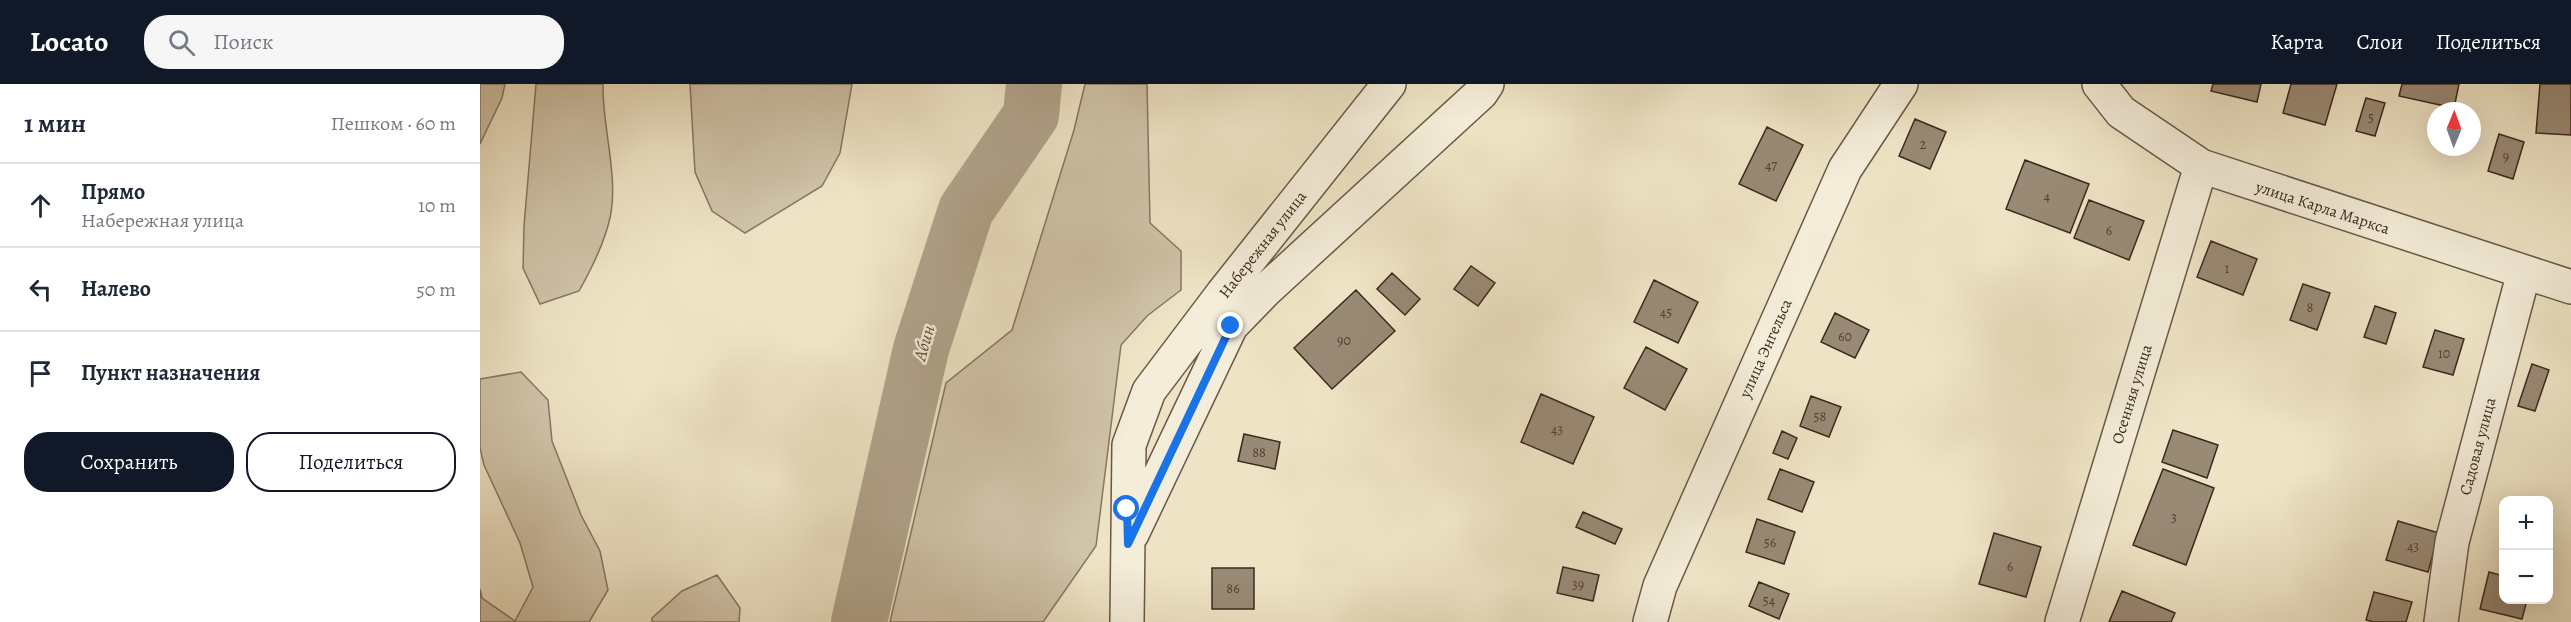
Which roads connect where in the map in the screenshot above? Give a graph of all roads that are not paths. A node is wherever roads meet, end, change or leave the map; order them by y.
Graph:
1 (1389, 84) edge
2 (1487, 84) edge
3 (1901, 84) edge
4 (2099, 84) edge
5 (2201, 166) junction
6 (2524, 273) junction
7 (2571, 288) edge
8 (1128, 544) junction
9 (1127, 622) edge
10 (1650, 622) edge
11 (2062, 622) edge
12 (2441, 622) edge

1 - 8 street, Набережная улица
2 - 8 street
3 - 10 street, улица Энгельса
4 - 5 street, улица Карла Маркса
5 - 6 street, улица Карла Маркса
5 - 11 street, Осенняя улица
6 - 7 street, улица Карла Маркса
6 - 12 street, Садовая улица
8 - 9 street, Набережная улица

